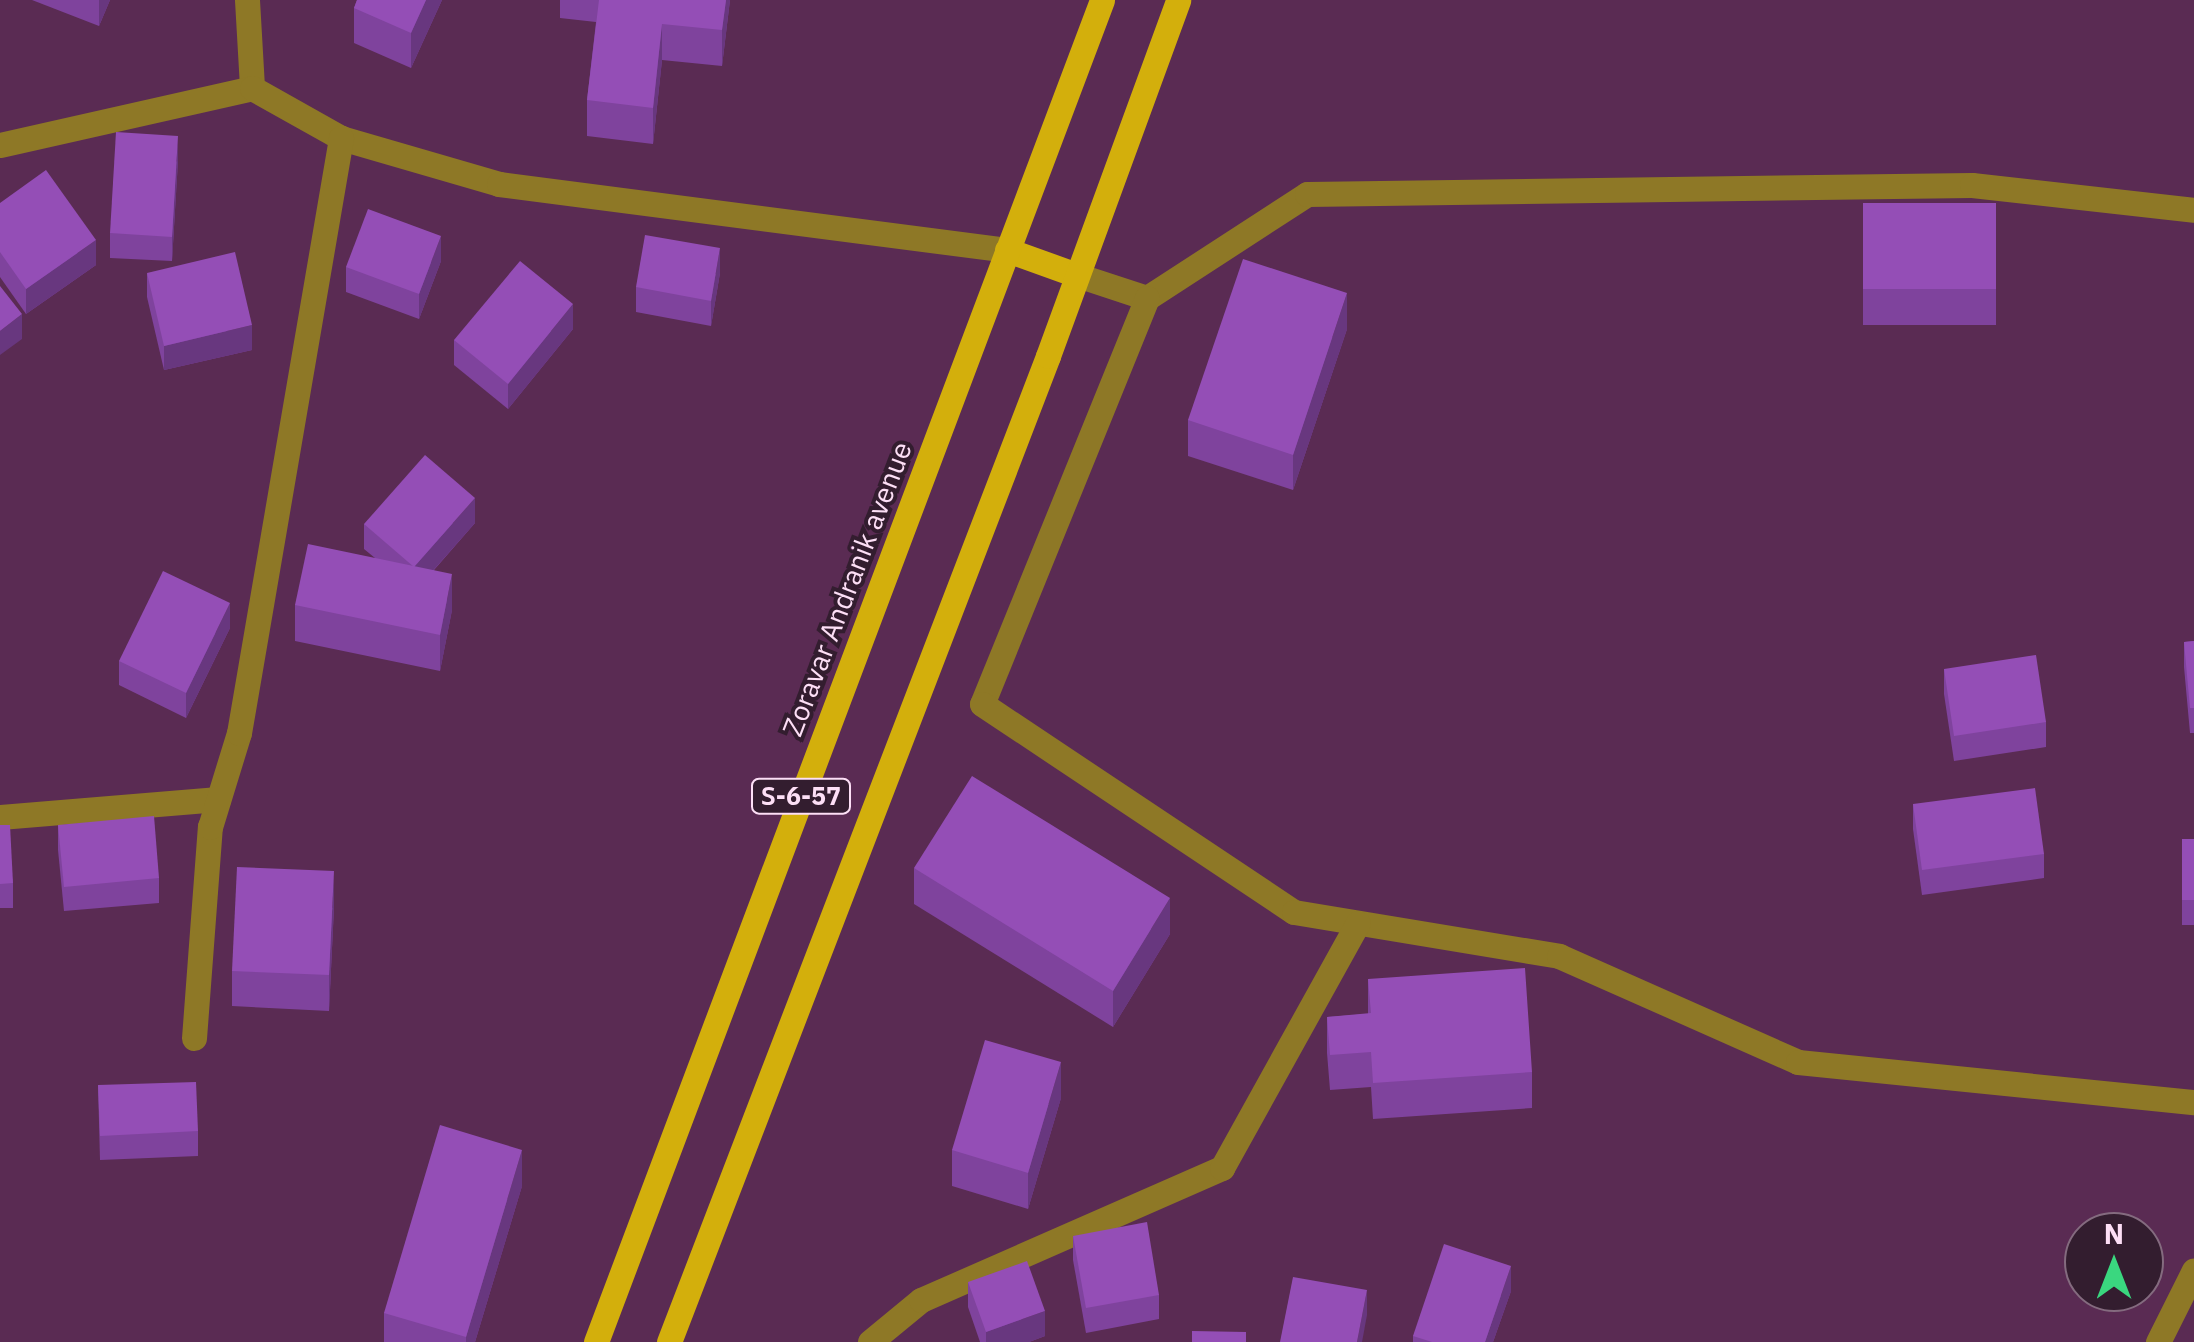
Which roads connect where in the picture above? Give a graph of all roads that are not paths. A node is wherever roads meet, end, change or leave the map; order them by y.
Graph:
1 (247, 0) edge
2 (1102, 0) edge
3 (1178, 0) edge
4 (252, 88) junction
5 (342, 138) junction
6 (0, 146) edge
7 (2194, 210) edge
8 (1007, 250) junction
9 (1077, 275) junction
10 (1147, 298) junction
11 (218, 799) junction
12 (0, 818) edge
13 (1358, 922) junction
14 (194, 1038) dead end
15 (2194, 1102) edge
16 (2194, 1270) edge
17 (596, 1342) edge
18 (670, 1342) edge
19 (870, 1342) edge
20 (2158, 1342) edge

1 - 4 street
2 - 8 main road, Zoravar Andranik avenue / Տ-6-57
3 - 9 main road, Տ-6-57
4 - 5 street
4 - 6 street
5 - 8 street
5 - 11 street
7 - 10 street
8 - 9 main road
8 - 17 main road, Zoravar Andranik avenue / Տ-6-57
9 - 10 street
9 - 18 main road, Տ-6-57
10 - 13 street
11 - 12 street
11 - 14 street
13 - 15 street
13 - 19 street
16 - 20 street

